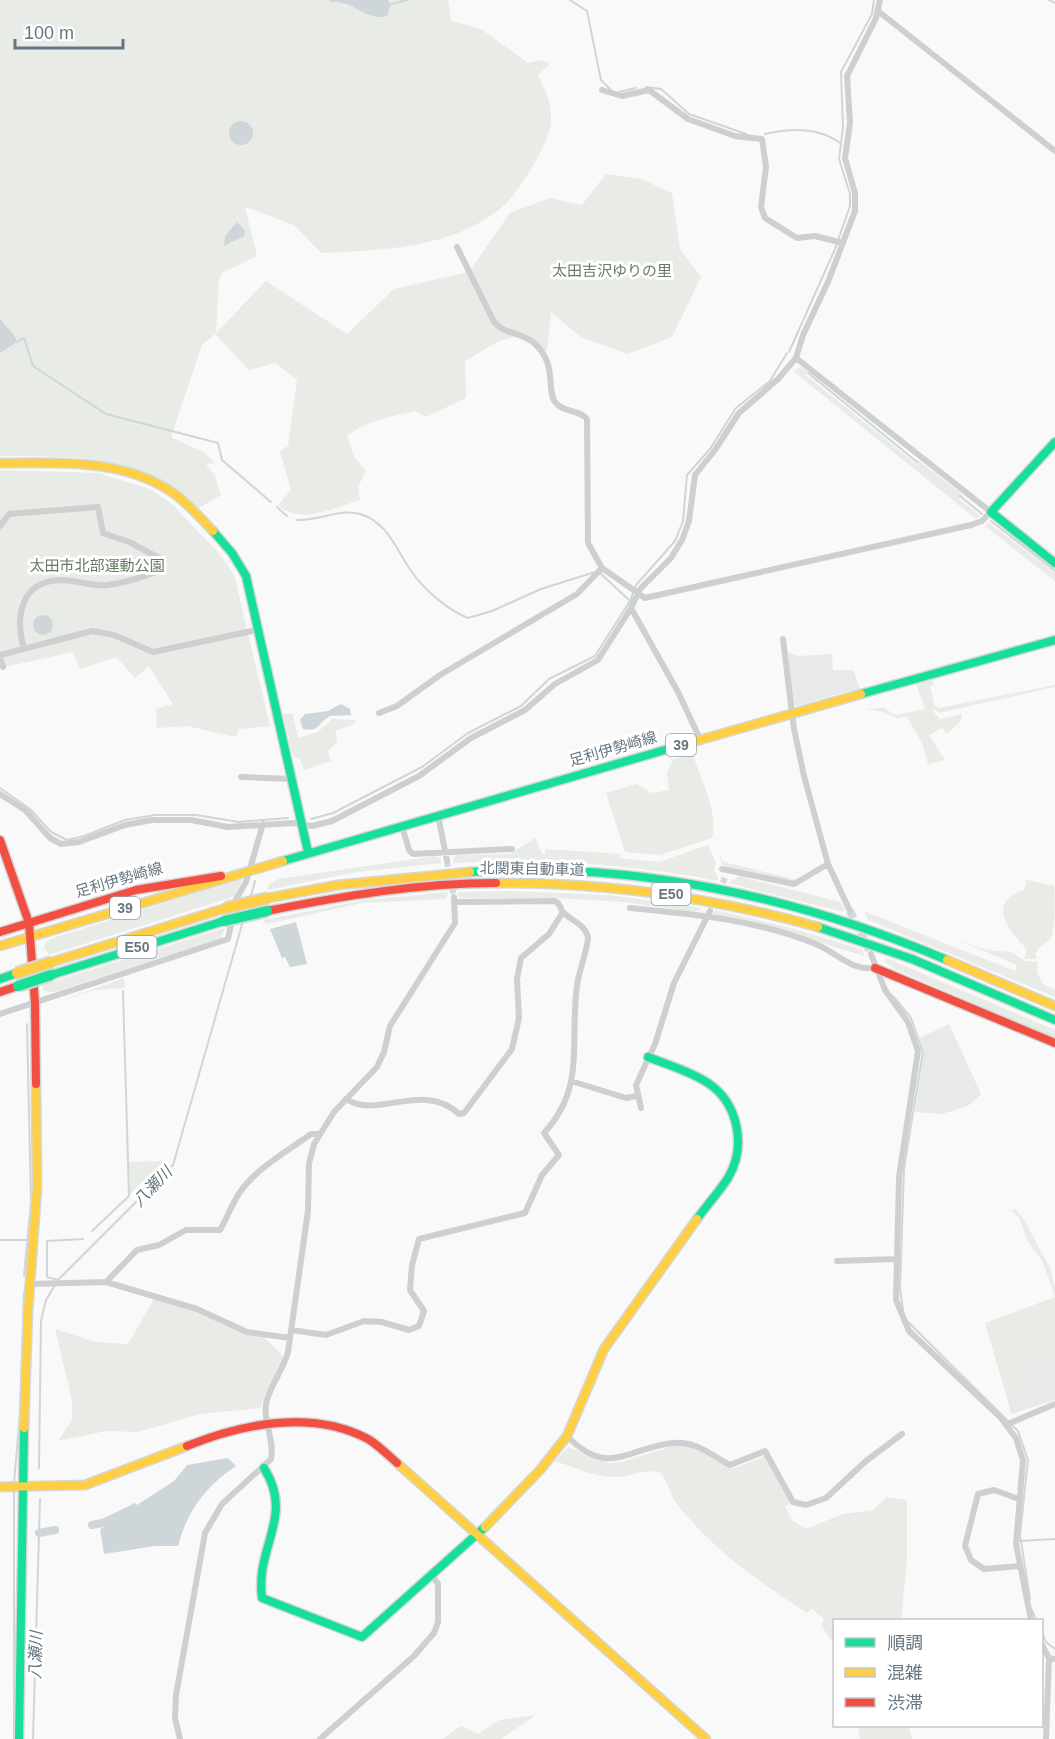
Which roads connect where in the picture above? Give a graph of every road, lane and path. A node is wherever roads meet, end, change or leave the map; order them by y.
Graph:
1 (880, 0) edge
2 (878, 11) junction
3 (602, 90) dead end
4 (1055, 151) edge
5 (843, 243) junction
6 (457, 247) dead end
7 (796, 358) junction
8 (1055, 442) edge
9 (0, 463) edge
10 (991, 512) junction
11 (0, 526) edge
12 (1055, 563) edge
13 (602, 568) junction
14 (638, 594) junction
15 (632, 608) junction
16 (252, 632) dead end
17 (783, 639) dead end
18 (1055, 640) edge
19 (24, 649) junction
20 (0, 657) edge
21 (3, 667) dead end
22 (379, 713) dead end
23 (792, 714) junction
24 (700, 739) junction
25 (241, 777) dead end
26 (291, 779) junction
27 (0, 794) edge
28 (438, 815) junction
29 (263, 824) junction
30 (302, 826) junction
31 (402, 826) junction
32 (0, 840) edge
33 (512, 849) dead end
34 (308, 852) junction
35 (445, 852) junction
36 (447, 861) tunnel mouth
37 (828, 864) junction
38 (250, 871) junction
39 (725, 878) dead end
40 (630, 908) dead end
41 (710, 910) dead end
42 (850, 911) tunnel mouth
43 (563, 912) junction
44 (706, 917) junction
45 (29, 923) junction
46 (0, 932) edge
47 (32, 936) junction
48 (0, 946) edge
49 (871, 954) tunnel mouth
50 (875, 968) junction
51 (0, 979) edge
52 (0, 992) edge
53 (35, 1002) junction
54 (1055, 1006) edge
55 (0, 1014) edge
56 (1055, 1020) edge
57 (1055, 1043) edge
58 (648, 1057) junction
59 (571, 1081) junction
60 (636, 1095) junction
61 (346, 1099) junction
62 (641, 1108) dead end
63 (318, 1134) junction
64 (896, 1259) junction
65 (837, 1261) dead end
66 (106, 1282) junction
67 (30, 1284) junction
68 (290, 1334) junction
69 (1055, 1404) edge
70 (267, 1422) junction
71 (1008, 1424) junction
72 (902, 1434) dead end
73 (567, 1436) junction
74 (264, 1468) junction
75 (0, 1487) edge
76 (22, 1487) junction
77 (1019, 1499) junction
78 (479, 1534) junction
79 (1020, 1566) junction
80 (432, 1577) junction
81 (1031, 1619) edge
82 (1052, 1658) edge
83 (19, 1739) edge
84 (180, 1739) edge
85 (320, 1739) edge
86 (706, 1739) edge
87 (1046, 1739) edge

1 - 2 street
2 - 4 street
2 - 5 street
3 - 5 street
5 - 7 street
6 - 13 street
7 - 10 street
7 - 14 street
8 - 10 main road
9 - 26 main road
10 - 12 main road
10 - 14 street
11 - 19 street
13 - 14 street
13 - 22 street
14 - 15 street
15 - 24 street
15 - 30 street
16 - 19 street
17 - 23 street
18 - 23 main road, 足利伊勢崎線 / 39
19 - 20 street
20 - 21 street
23 - 24 main road, 足利伊勢崎線 / 39
23 - 37 street
24 - 28 main road, 足利伊勢崎線 / 39
25 - 26 street
26 - 30 main road
27 - 29 street
28 - 31 main road, 足利伊勢崎線 / 39
28 - 35 street
29 - 30 street
29 - 38 street
30 - 34 main road
31 - 34 main road, 足利伊勢崎線 / 39
31 - 35 street
32 - 45 main road
33 - 35 street
34 - 38 main road, 足利伊勢崎線 / 39
35 - 36 street
37 - 39 street
37 - 42 street
38 - 45 main road, 足利伊勢崎線 / 39
38 - 47 main road, 足利伊勢崎線 / 39
38 - 53 street
40 - 44 street
41 - 44 street
43 - 59 street
43 - 61 street
43 - 61 street
44 - 50 street
44 - 58 street
45 - 46 main road, 足利伊勢崎線 / 39
45 - 47 main road
47 - 48 main road, 足利伊勢崎線 / 39
47 - 53 main road
49 - 50 street
50 - 57 main road
50 - 64 street
51 - 54 main road, 北関東自動車道 / E50, bridge
52 - 56 main road, 北関東自動車道 / E50, bridge
53 - 55 street
53 - 67 main road
58 - 60 street
58 - 73 main road
59 - 60 street
59 - 68 street
60 - 62 street
61 - 63 street
63 - 66 street
63 - 68 street
64 - 65 street
64 - 71 street
66 - 67 street
66 - 68 street
67 - 76 main road
68 - 70 street
69 - 71 street
70 - 74 street
70 - 76 main road
70 - 78 main road
71 - 77 street
72 - 73 street
73 - 78 main road
74 - 80 main road
74 - 84 street
75 - 76 main road
76 - 83 main road
77 - 79 street
77 - 79 street
78 - 80 main road
78 - 86 main road
79 - 81 street
80 - 85 street
82 - 87 street

